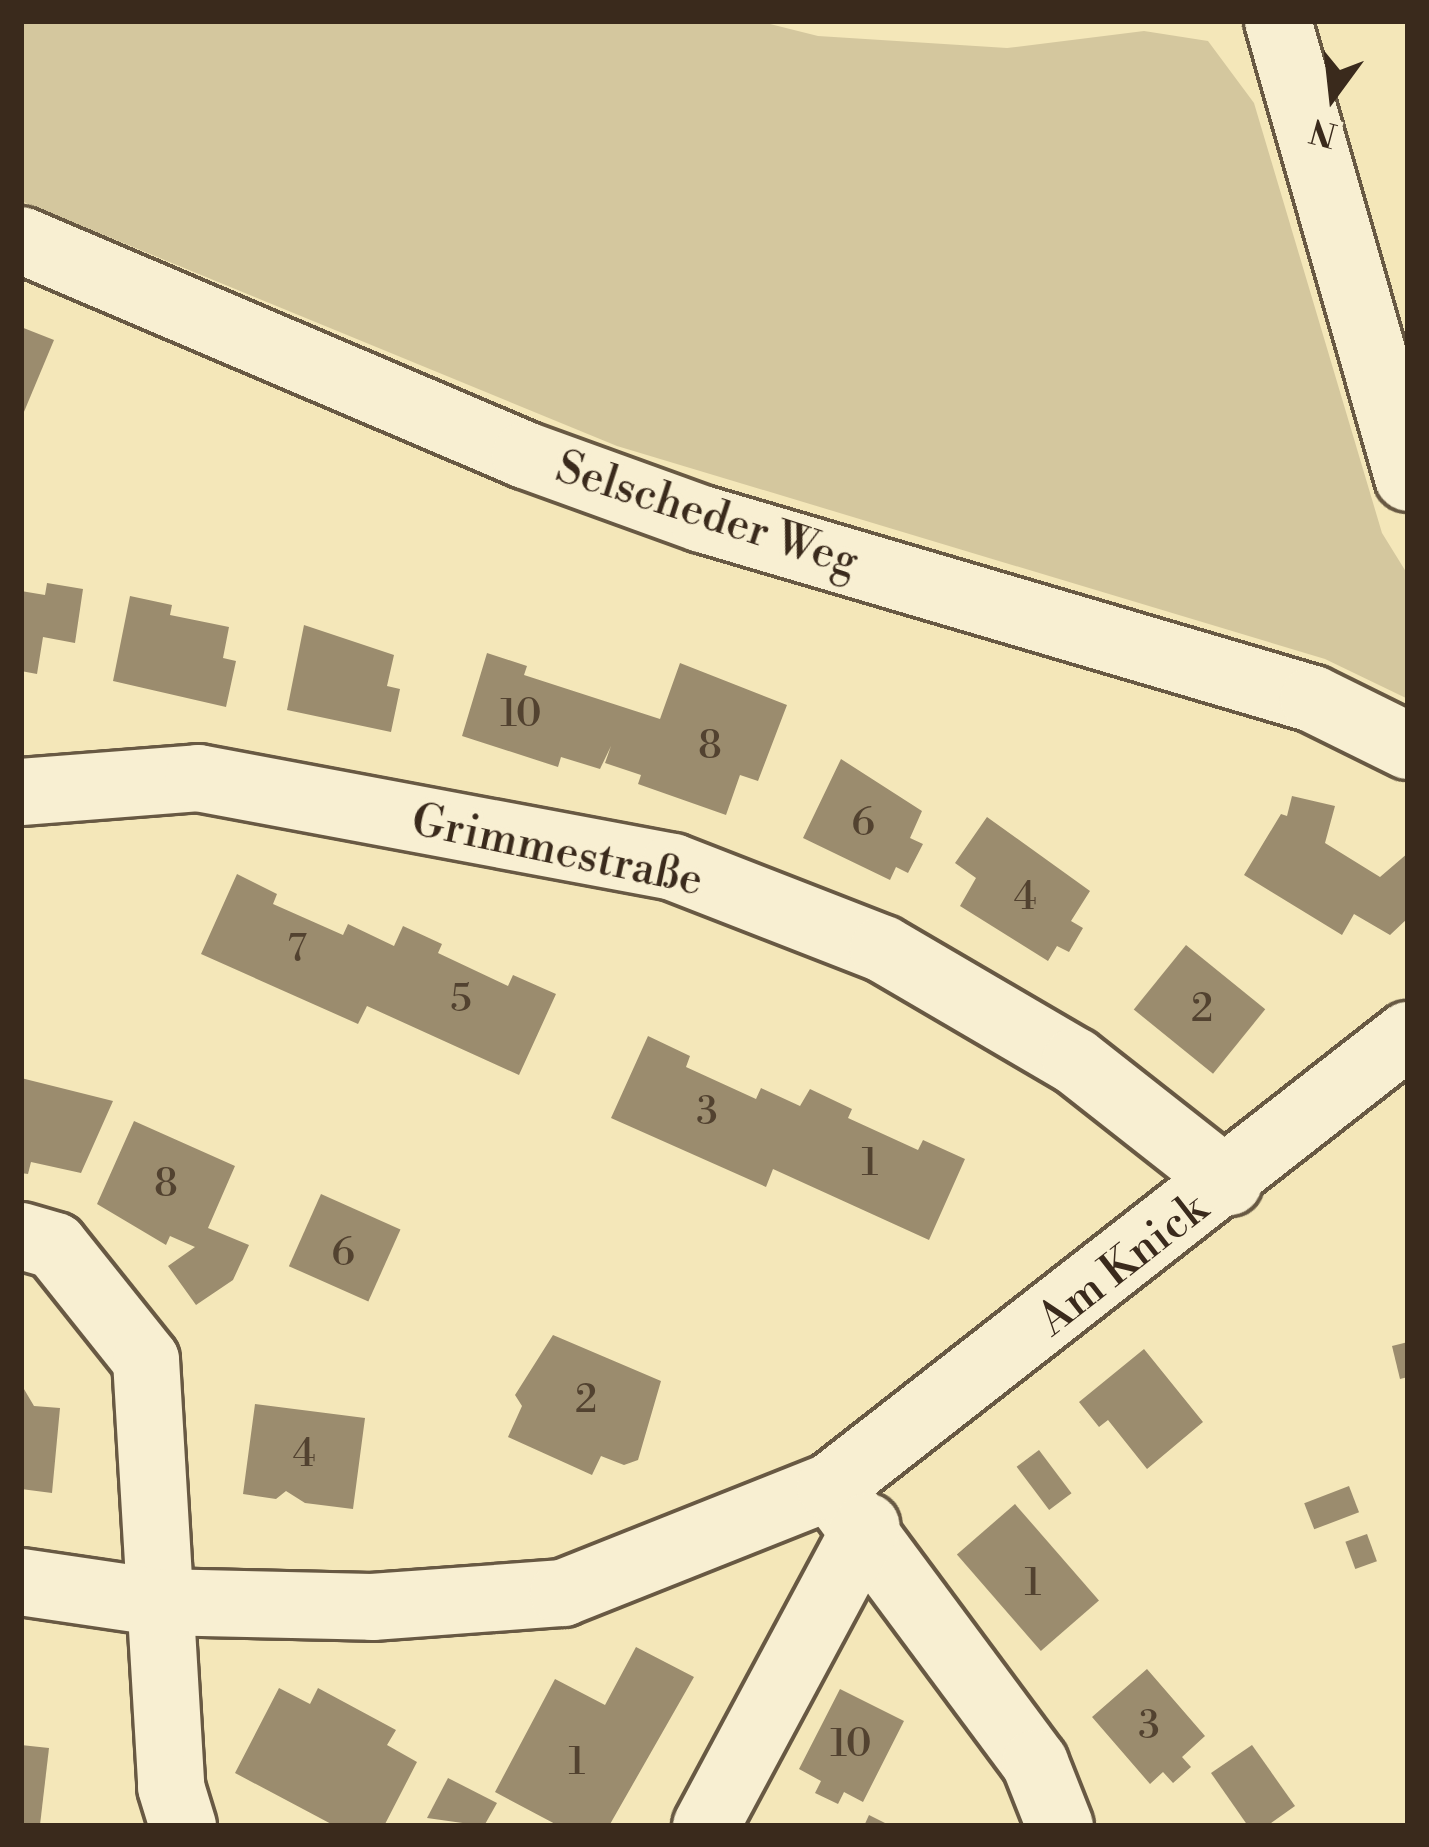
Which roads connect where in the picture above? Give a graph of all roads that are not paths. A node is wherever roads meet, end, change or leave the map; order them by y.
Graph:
1 (1278, 21) edge
2 (21, 240) edge
3 (1408, 478) edge
4 (1408, 746) edge
5 (21, 792) edge
6 (1408, 1035) edge
7 (1229, 1182) junction
8 (21, 1236) edge
9 (849, 1506) junction
10 (21, 1582) edge
11 (158, 1602) junction
12 (183, 1826) edge
13 (706, 1826) edge
14 (1060, 1826) edge

1 - 3 street
2 - 4 street, Selscheder Weg
5 - 7 street, Grimmestraße
6 - 7 street, Am Knick
7 - 9 street, Am Knick
8 - 11 street
9 - 11 street, Am Knick
9 - 13 street, Am Knick
9 - 14 street
10 - 11 street, Am Knick
11 - 12 street

